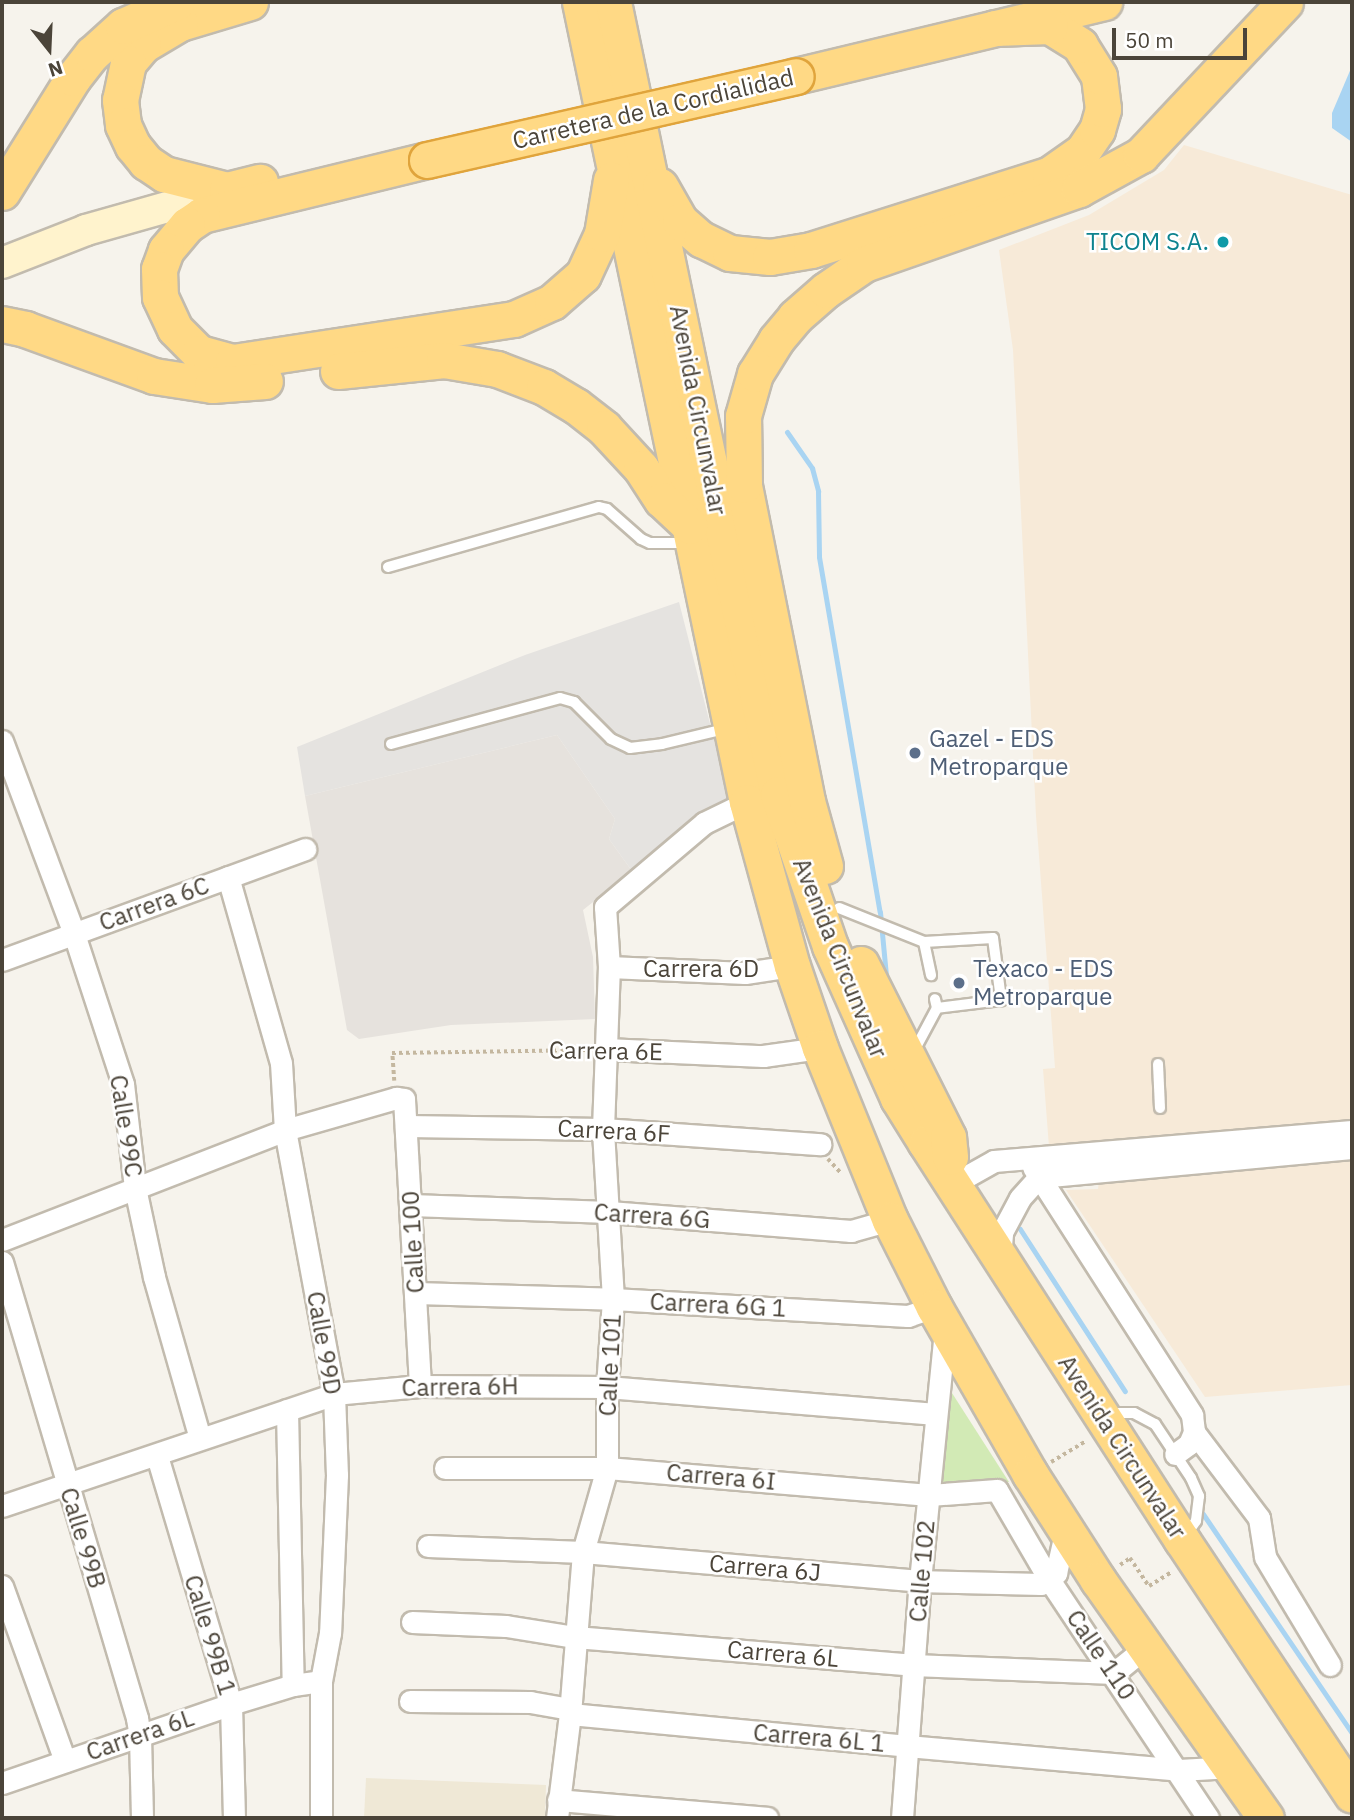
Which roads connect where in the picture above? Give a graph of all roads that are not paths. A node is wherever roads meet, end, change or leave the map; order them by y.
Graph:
1 (177, 2) edge
2 (250, 2) edge
3 (1026, 2) edge
4 (1104, 2) edge
5 (1285, 2) edge
6 (598, 11) edge
7 (997, 13) edge
8 (425, 150) junction
9 (629, 150) junction
10 (227, 190) junction
11 (2, 192) edge
12 (202, 215) junction
13 (2, 263) edge
14 (2, 285) edge
15 (2, 324) edge
16 (715, 496) junction
17 (691, 535) junction
18 (388, 567) dead end
19 (762, 583) junction
20 (751, 673) junction
21 (732, 728) junction
22 (2, 741) edge
23 (391, 744) dead end
24 (747, 802) junction
25 (305, 849) dead end
26 (229, 877) junction
27 (839, 908) junction
28 (74, 934) junction
29 (924, 942) junction
30 (2, 960) edge
31 (792, 966) junction
32 (609, 967) junction
33 (930, 975) dead end
34 (820, 1048) junction
35 (606, 1049) junction
36 (909, 1060) junction
37 (1158, 1064) dead end
38 (1160, 1108) dead end
39 (407, 1126) junction
40 (603, 1129) junction
41 (285, 1130) junction
42 (1352, 1131) edge
43 (820, 1144) dead end
44 (1352, 1148) edge
45 (1027, 1156) junction
46 (1039, 1177) junction
47 (952, 1183) junction
48 (135, 1188) junction
49 (411, 1205) junction
50 (609, 1212) junction
51 (890, 1220) junction
52 (2, 1240) edge
53 (1000, 1257) junction
54 (2, 1262) edge
55 (416, 1293) junction
56 (613, 1299) junction
57 (940, 1316) junction
58 (421, 1386) junction
59 (607, 1387) junction
60 (334, 1394) junction
61 (287, 1410) junction
62 (936, 1414) junction
63 (1104, 1420) junction
64 (1194, 1432) junction
65 (200, 1438) junction
66 (1175, 1454) junction
67 (156, 1456) junction
68 (445, 1468) dead end
69 (607, 1468) junction
70 (66, 1483) junction
71 (997, 1490) joint
72 (929, 1495) junction
73 (2, 1506) edge
74 (1065, 1533) junction
75 (428, 1546) dead end
76 (1188, 1549) junction
77 (583, 1552) junction
78 (920, 1581) junction
79 (1050, 1581) junction
80 (2, 1586) edge
81 (412, 1622) dead end
82 (575, 1637) junction
83 (1146, 1647) junction
84 (914, 1665) junction
85 (1330, 1665) dead end
86 (1114, 1673) junction
87 (321, 1681) junction
88 (293, 1685) junction
89 (410, 1701) dead end
90 (231, 1704) junction
91 (570, 1714) junction
92 (140, 1736) junction
93 (907, 1746) junction
94 (65, 1761) junction
95 (1232, 1767) junction
96 (1178, 1770) junction
97 (2, 1783) edge
98 (1352, 1795) edge
99 (558, 1809) edge
100 (142, 1818) edge
101 (234, 1818) edge
102 (321, 1818) edge
103 (767, 1818) edge
104 (902, 1818) edge
105 (1209, 1818) edge
106 (1266, 1818) edge

1 - 11 highway
2 - 10 highway
3 - 7 highway, Carretera de la Cordialidad
4 - 7 highway, Carretera de la Cordialidad
5 - 19 highway
6 - 9 highway, Avenida Circunvalar
7 - 8 highway, Carretera de la Cordialidad
7 - 9 highway
8 - 10 highway, Carretera de la Cordialidad
8 - 12 highway, Carretera de la Cordialidad
9 - 12 highway
9 - 16 highway, Avenida Circunvalar
9 - 17 highway, Avenida Circunvalar
10 - 13 main road
12 - 14 main road
15 - 17 highway
16 - 19 highway
16 - 20 highway, Avenida Circunvalar
17 - 18 lane
17 - 21 highway, Avenida Circunvalar
19 - 20 highway
19 - 27 highway
20 - 47 highway, Avenida Circunvalar
21 - 23 lane
21 - 24 highway, Avenida Circunvalar
22 - 28 street, Calle 99C
24 - 31 highway, Avenida Circunvalar
24 - 32 street, Calle 101
25 - 26 street, Carrera 6C
26 - 28 street, Carrera 6C
26 - 41 street, Calle 99D
27 - 29 lane
27 - 36 highway
28 - 30 street, Carrera 6C
28 - 48 street, Calle 99C
29 - 33 lane
29 - 36 lane
31 - 32 street, Carrera 6D
31 - 34 highway, Avenida Circunvalar
32 - 35 street, Calle 101
34 - 35 street, Carrera 6E
34 - 51 highway, Avenida Circunvalar
35 - 40 street, Calle 101
36 - 47 highway
37 - 38 lane
39 - 40 street, Carrera 6F
39 - 41 street, Calle 100
39 - 49 street, Calle 100
40 - 43 street, Carrera 6F
40 - 50 street, Calle 101
41 - 48 street
41 - 60 street, Calle 99D
42 - 45 street
44 - 46 street
45 - 46 street
45 - 47 street
46 - 53 street
46 - 64 street
47 - 53 highway, Avenida Circunvalar
48 - 52 street
48 - 65 street, Calle 99C
49 - 50 street, Carrera 6G
49 - 55 street, Calle 100
50 - 51 street, Carrera 6G
50 - 56 street, Calle 101
51 - 57 highway, Avenida Circunvalar
53 - 63 highway, Avenida Circunvalar
54 - 70 street, Calle 99B
55 - 56 street, Carrera 6G 1
55 - 58 street, Calle 100
56 - 57 street, Carrera 6G 1
56 - 59 street, Calle 101
57 - 62 street, Calle 102
57 - 74 highway, Avenida Circunvalar
58 - 59 street, Carrera 6H
58 - 60 street, Carrera 6H
59 - 62 street, Carrera 6H
59 - 69 street, Calle 101
60 - 61 street, Carrera 6H
60 - 87 street, Calle 99D
61 - 65 street, Carrera 6H
61 - 88 street
62 - 72 street, Calle 102
63 - 66 lane
63 - 76 highway, Avenida Circunvalar
64 - 66 street
64 - 85 street
65 - 67 street, Carrera 6H
66 - 76 lane
67 - 70 street, Carrera 6H
67 - 90 street, Calle 99B 1
68 - 69 street, Carrera 6I
69 - 72 street, Carrera 6I
69 - 77 street, Calle 101
70 - 73 street, Carrera 6H
70 - 92 street, Calle 99B
71 - 72 street, Carrera 6I
71 - 79 street, Calle 110
72 - 78 street, Calle 102
74 - 79 street
74 - 83 highway, Avenida Circunvalar
75 - 77 street, Carrera 6J
76 - 98 highway, Avenida Circunvalar
77 - 78 street, Carrera 6J
77 - 82 street, Calle 101
78 - 79 street, Carrera 6J
78 - 84 street, Calle 102
79 - 86 street, Calle 110
80 - 94 street
81 - 82 street, Carrera 6L
82 - 84 street, Carrera 6L
82 - 91 street, Calle 101
83 - 86 street
83 - 95 highway, Avenida Circunvalar
84 - 86 street, Carrera 6L
84 - 93 street, Calle 102
86 - 96 street, Calle 110
87 - 88 street, Carrera 6L
87 - 102 street, Calle 99D
88 - 90 street, Carrera 6L
89 - 91 street, Carrera 6L 1
90 - 92 street, Carrera 6L
90 - 101 street, Calle 99B 1
91 - 93 street, Carrera 6L 1
91 - 99 street, Calle 101
92 - 94 street, Carrera 6L
92 - 100 street, Calle 99B
93 - 96 street, Carrera 6L 1
93 - 104 street, Calle 102
94 - 97 street, Carrera 6L
95 - 96 street, Carrera 6L 1
95 - 106 highway, Avenida Circunvalar
96 - 105 street, Calle 110
99 - 103 street

